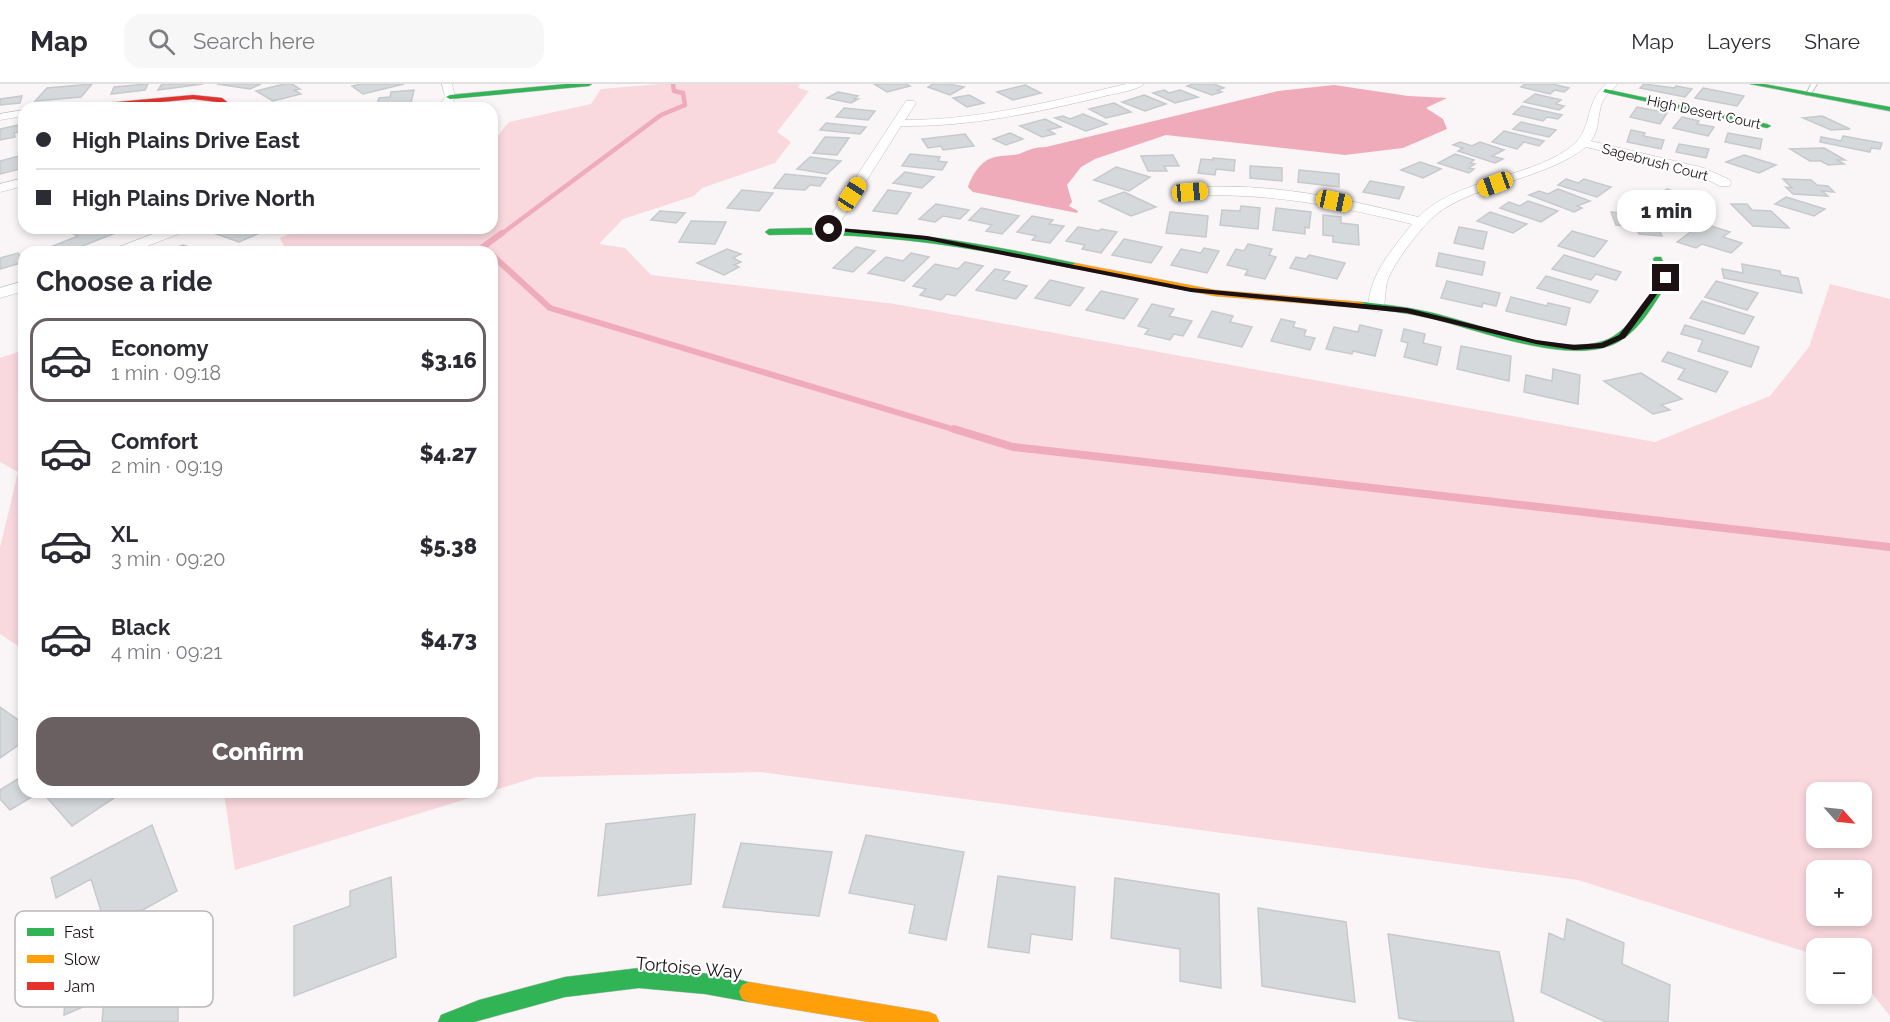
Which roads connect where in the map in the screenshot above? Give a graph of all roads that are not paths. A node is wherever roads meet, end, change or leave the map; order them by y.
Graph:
1 (589, 84) edge
2 (1138, 84) edge
3 (1753, 84) edge
4 (1608, 87) edge
5 (1811, 89) edge
6 (447, 96) edge
7 (139, 102) edge
8 (222, 102) edge
9 (910, 103) dead end
10 (1890, 109) edge
11 (18, 114) edge
12 (0, 117) edge
13 (897, 123) junction
14 (1767, 126) dead end
15 (1584, 143) junction
16 (1725, 183) dead end
17 (18, 184) edge
18 (0, 188) edge
19 (1190, 192) dead end
20 (1421, 222) junction
21 (829, 229) junction
22 (769, 232) dead end
23 (166, 234) edge
24 (134, 246) edge
25 (1658, 259) dead end
26 (18, 288) edge
27 (0, 293) edge
28 (1376, 307) junction
29 (448, 1022) edge
30 (929, 1022) edge

1 - 6 street
2 - 13 street
3 - 5 street
4 - 14 street, High Desert Court
4 - 15 street
5 - 10 street
7 - 8 street
9 - 13 street
11 - 12 street
13 - 21 street
15 - 16 street, Sagebrush Court
15 - 20 street
17 - 18 street
19 - 20 street
20 - 28 street
21 - 22 street
21 - 28 street
23 - 24 street
25 - 28 street
26 - 27 street
29 - 30 street, Tortoise Way

